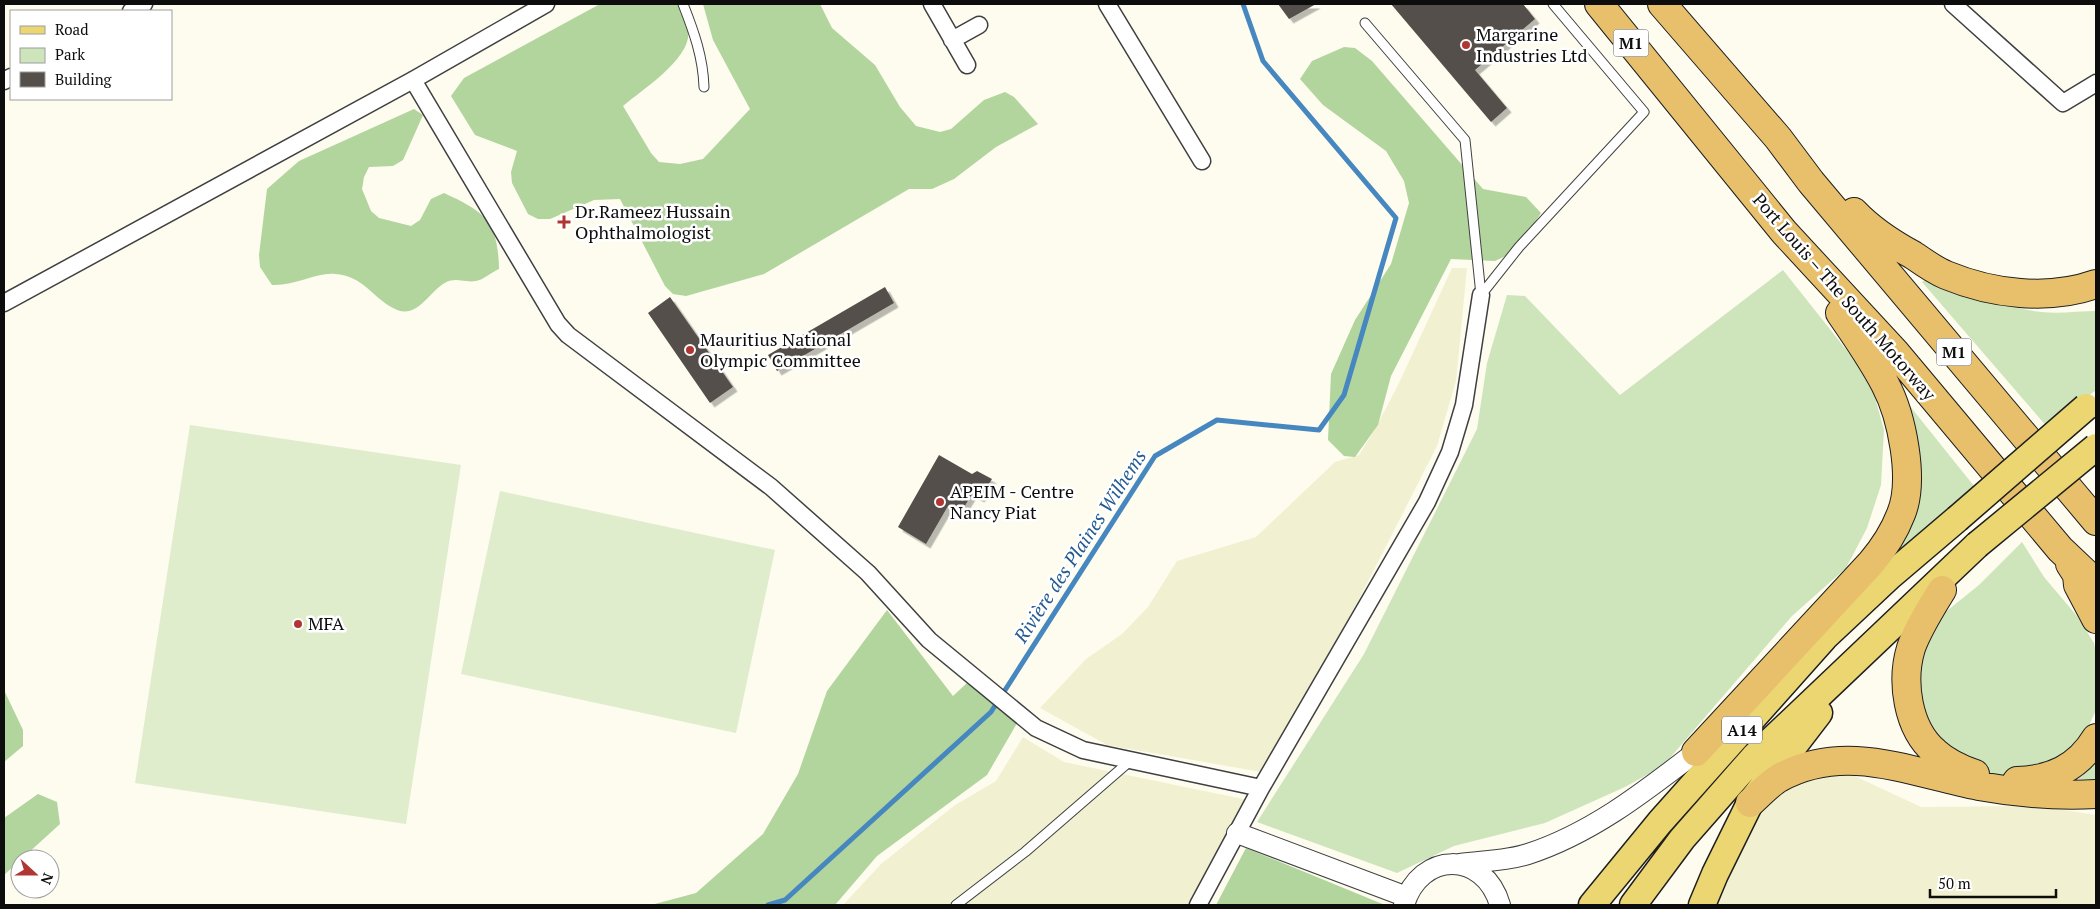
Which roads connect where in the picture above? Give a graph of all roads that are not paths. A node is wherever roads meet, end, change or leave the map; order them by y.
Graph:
1 (144, 4) edge
2 (546, 4) edge
3 (683, 4) edge
4 (932, 4) edge
5 (1107, 4) edge
6 (1553, 4) edge
7 (1599, 4) edge
8 (1662, 4) edge
9 (1953, 4) edge
10 (132, 10) edge
11 (1365, 23) dead end
12 (979, 24) dead end
13 (952, 40) junction
14 (967, 65) dead end
15 (412, 80) junction
16 (2096, 83) edge
17 (704, 87) dead end
18 (1778, 138) junction
19 (1202, 161) dead end
20 (1784, 232) junction
21 (2096, 284) edge
22 (1481, 295) junction
23 (5, 299) edge
24 (1911, 301) junction
25 (2091, 403) edge
26 (2096, 447) edge
27 (2096, 465) edge
28 (2096, 506) edge
29 (2096, 522) edge
30 (2060, 549) junction
31 (1980, 550) junction
32 (2096, 583) edge
33 (1942, 590) junction
34 (2096, 619) edge
35 (1908, 622) junction
36 (1824, 638) junction
37 (1827, 687) junction
38 (2096, 738) edge
39 (1696, 752) junction
40 (1130, 760) junction
41 (1261, 788) junction
42 (2096, 794) edge
43 (1750, 803) junction
44 (1237, 833) junction
45 (1460, 864) junction
46 (1406, 901) edge
47 (956, 905) edge
48 (1198, 905) edge
49 (1500, 905) edge
50 (1592, 905) edge
51 (1633, 905) edge
52 (1702, 905) edge

1 - 10 street
2 - 15 street
3 - 17 lane
4 - 13 street
5 - 19 street
6 - 22 lane
7 - 20 highway, Port Louis – The South Motorway / M1
8 - 18 highway, M1
9 - 16 street
11 - 22 lane
12 - 13 street
13 - 14 street
15 - 23 street
15 - 40 street
18 - 21 highway
18 - 24 highway, M1
20 - 30 highway, Port Louis – The South Motorway / M1
20 - 39 highway
22 - 41 street
24 - 28 highway
24 - 29 highway, M1
25 - 36 main road, A14, bridge
26 - 31 main road, A14, bridge
27 - 31 main road
30 - 32 highway, Port Louis – The South Motorway / M1
30 - 34 highway
31 - 33 main road
31 - 37 main road, A14
33 - 35 main road
33 - 38 highway
35 - 37 main road
35 - 43 main road
36 - 39 main road
36 - 50 main road, A14
37 - 51 main road, A14
39 - 45 street
40 - 41 street
40 - 47 lane
41 - 44 street
42 - 43 highway
43 - 52 main road
44 - 46 street
44 - 48 street
45 - 46 street
45 - 49 street

